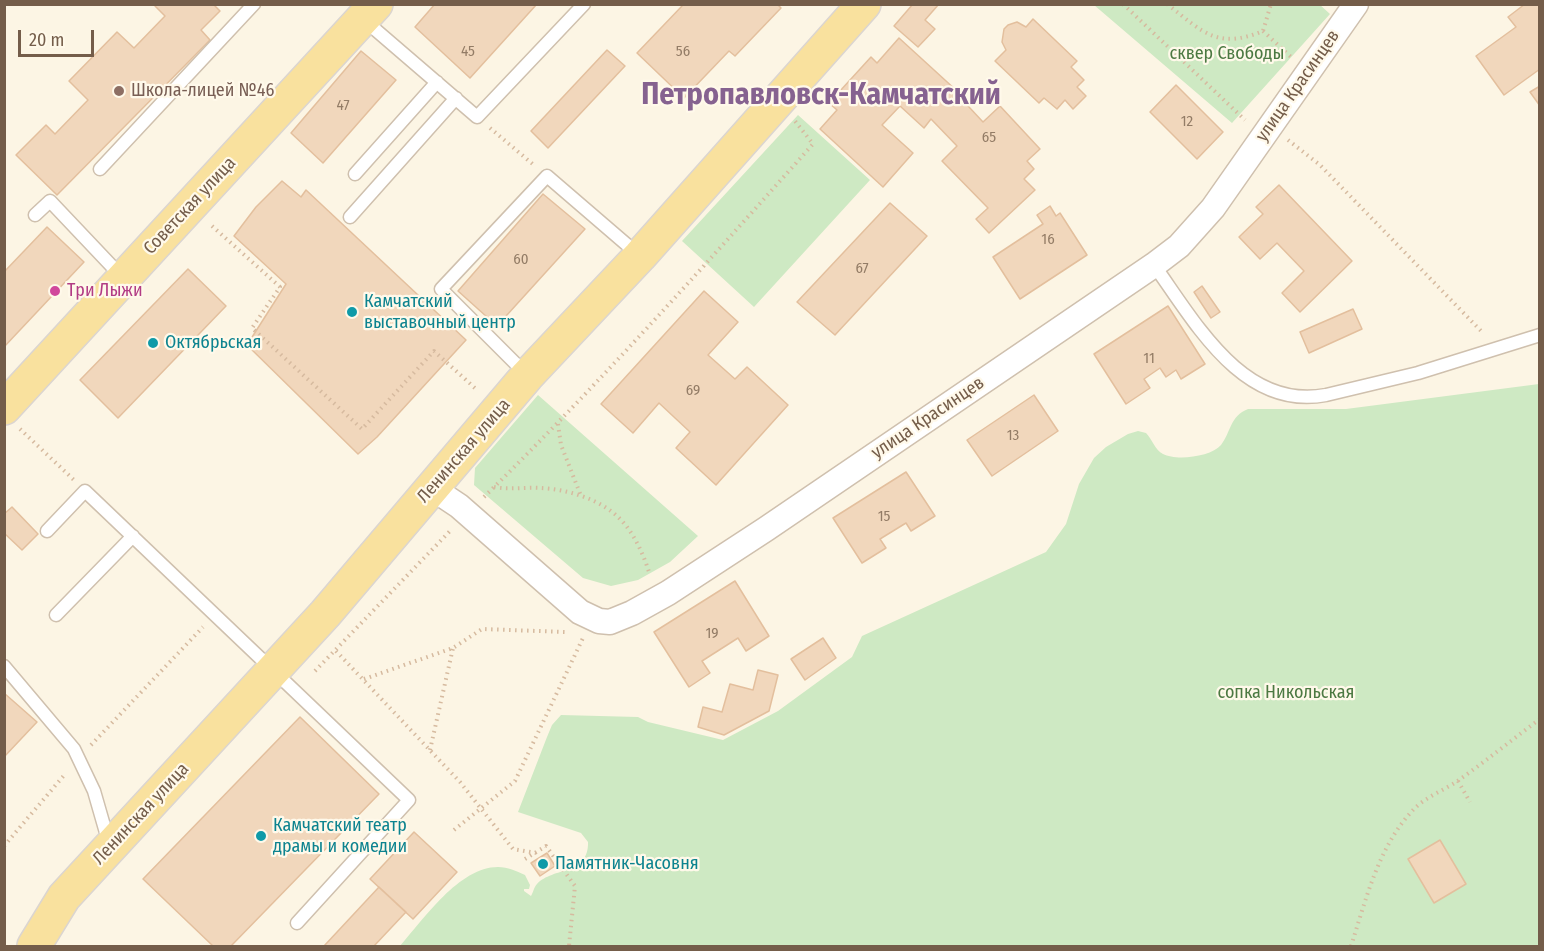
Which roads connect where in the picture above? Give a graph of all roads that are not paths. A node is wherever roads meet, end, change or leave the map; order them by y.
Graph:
1 (254, 4) edge
2 (584, 4) edge
3 (864, 4) edge
4 (1356, 4) edge
5 (368, 10) edge
6 (437, 82) junction
7 (456, 98) junction
8 (100, 169) dead end
9 (355, 174) dead end
10 (35, 215) dead end
11 (350, 218) dead end
12 (640, 256) junction
13 (1154, 264) junction
14 (124, 279) junction
15 (1539, 335) edge
16 (527, 376) junction
17 (12, 418) edge
18 (432, 488) junction
19 (47, 531) dead end
20 (133, 536) junction
21 (56, 615) dead end
22 (4, 666) edge
23 (274, 670) junction
24 (110, 848) junction
25 (297, 923) dead end
26 (34, 946) edge

1 - 8 lane
2 - 7 lane
3 - 12 main road, Ленинская улица
4 - 13 street, улица Красинцев
5 - 6 lane
5 - 14 main road, Советская улица
6 - 7 lane
6 - 9 lane
7 - 11 lane
10 - 14 lane
12 - 16 main road, Ленинская улица
12 - 16 lane
13 - 15 lane
13 - 18 street, улица Красинцев
14 - 17 main road, Советская улица
16 - 18 main road, Ленинская улица
18 - 23 main road, Ленинская улица
19 - 20 lane
20 - 21 lane
20 - 23 lane
22 - 24 lane
23 - 24 main road, Ленинская улица
23 - 25 lane
24 - 26 main road, Ленинская улица

